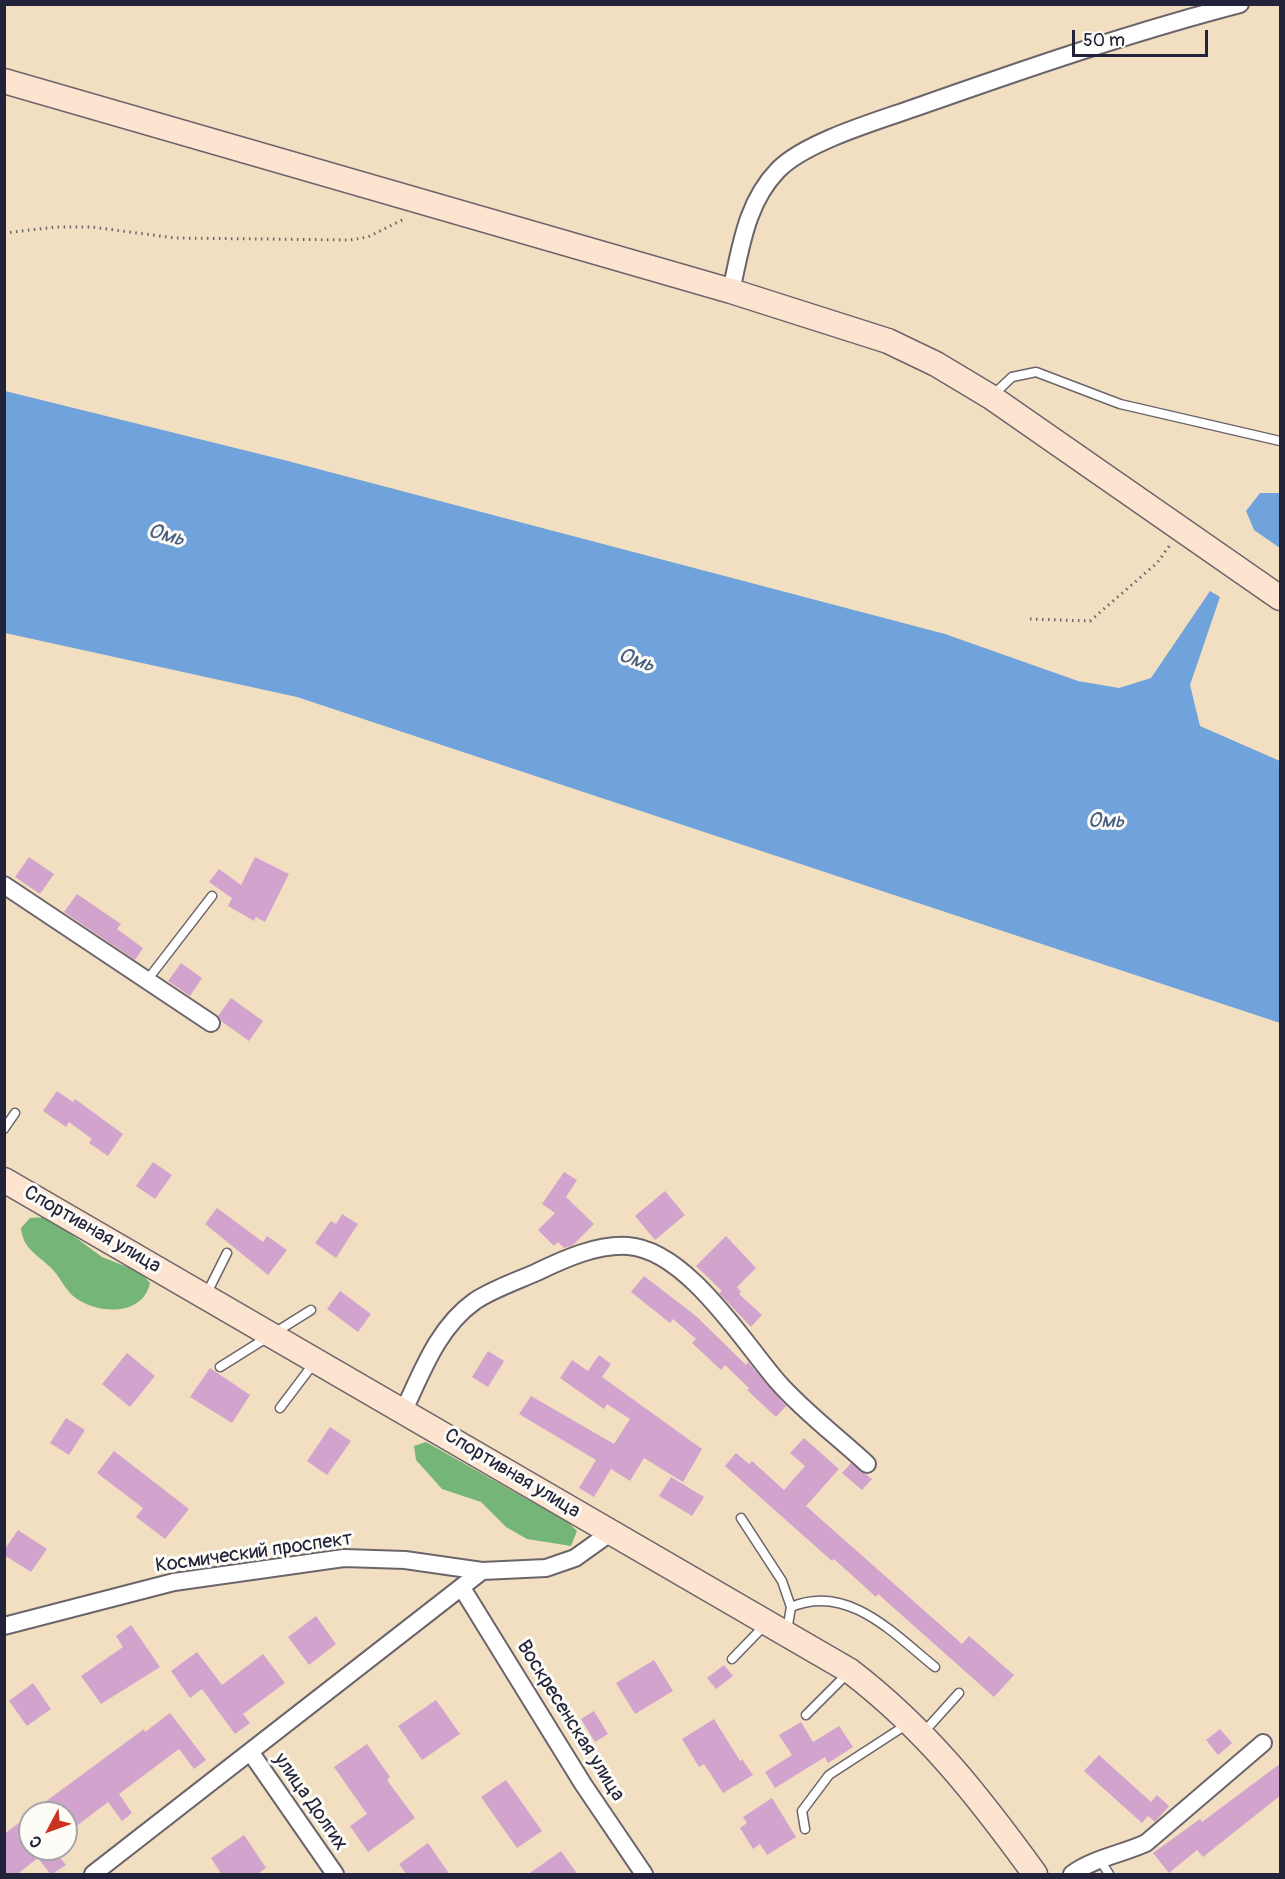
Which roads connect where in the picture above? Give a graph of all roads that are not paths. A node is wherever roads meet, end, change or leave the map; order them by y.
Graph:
1 (1240, 4) edge
2 (4, 81) edge
3 (732, 291) junction
4 (991, 397) junction
5 (1281, 441) edge
6 (1281, 598) edge
7 (4, 885) edge
8 (212, 896) dead end
9 (148, 980) junction
10 (211, 1023) dead end
11 (15, 1113) dead end
12 (4, 1129) edge
13 (4, 1180) edge
14 (227, 1253) dead end
15 (206, 1295) junction
16 (311, 1310) dead end
17 (273, 1334) junction
18 (317, 1360) junction
19 (220, 1366) dead end
20 (280, 1408) dead end
21 (404, 1410) junction
22 (867, 1464) dead end
23 (741, 1518) dead end
24 (610, 1533) junction
25 (482, 1570) junction
26 (462, 1588) junction
27 (791, 1607) junction
28 (4, 1626) edge
29 (778, 1626) junction
30 (732, 1659) dead end
31 (935, 1667) dead end
32 (850, 1671) junction
33 (959, 1693) dead end
34 (806, 1715) dead end
35 (917, 1727) junction
36 (1263, 1743) dead end
37 (251, 1754) junction
38 (805, 1829) dead end
39 (1099, 1859) junction
40 (93, 1875) edge
41 (335, 1875) edge
42 (644, 1875) edge
43 (1035, 1875) edge
44 (1072, 1875) edge
45 (1109, 1875) edge

1 - 3 street
2 - 3 street
3 - 4 street
4 - 5 lane
4 - 6 street
7 - 9 street
8 - 9 lane
9 - 10 street
11 - 12 lane
13 - 15 street, Спортивная улица
14 - 15 lane
15 - 17 street, Спортивная улица
16 - 17 lane
17 - 18 street, Спортивная улица
17 - 19 lane
18 - 20 lane
18 - 21 street, Спортивная улица
21 - 22 street
21 - 24 street, Спортивная улица
23 - 27 lane
24 - 25 street, Космический проспект
24 - 29 street, Спортивная улица
25 - 26 street
25 - 28 street, Космический проспект
26 - 37 street
26 - 42 street, Воскресенская улица
27 - 29 lane
27 - 31 lane
29 - 30 lane
29 - 32 street, Спортивная улица
32 - 34 lane
32 - 35 street, Спортивная улица
33 - 35 lane
35 - 38 lane
35 - 43 street, Спортивная улица
36 - 39 street
37 - 40 street
37 - 41 street, улица Долгих
39 - 44 street
39 - 45 lane

